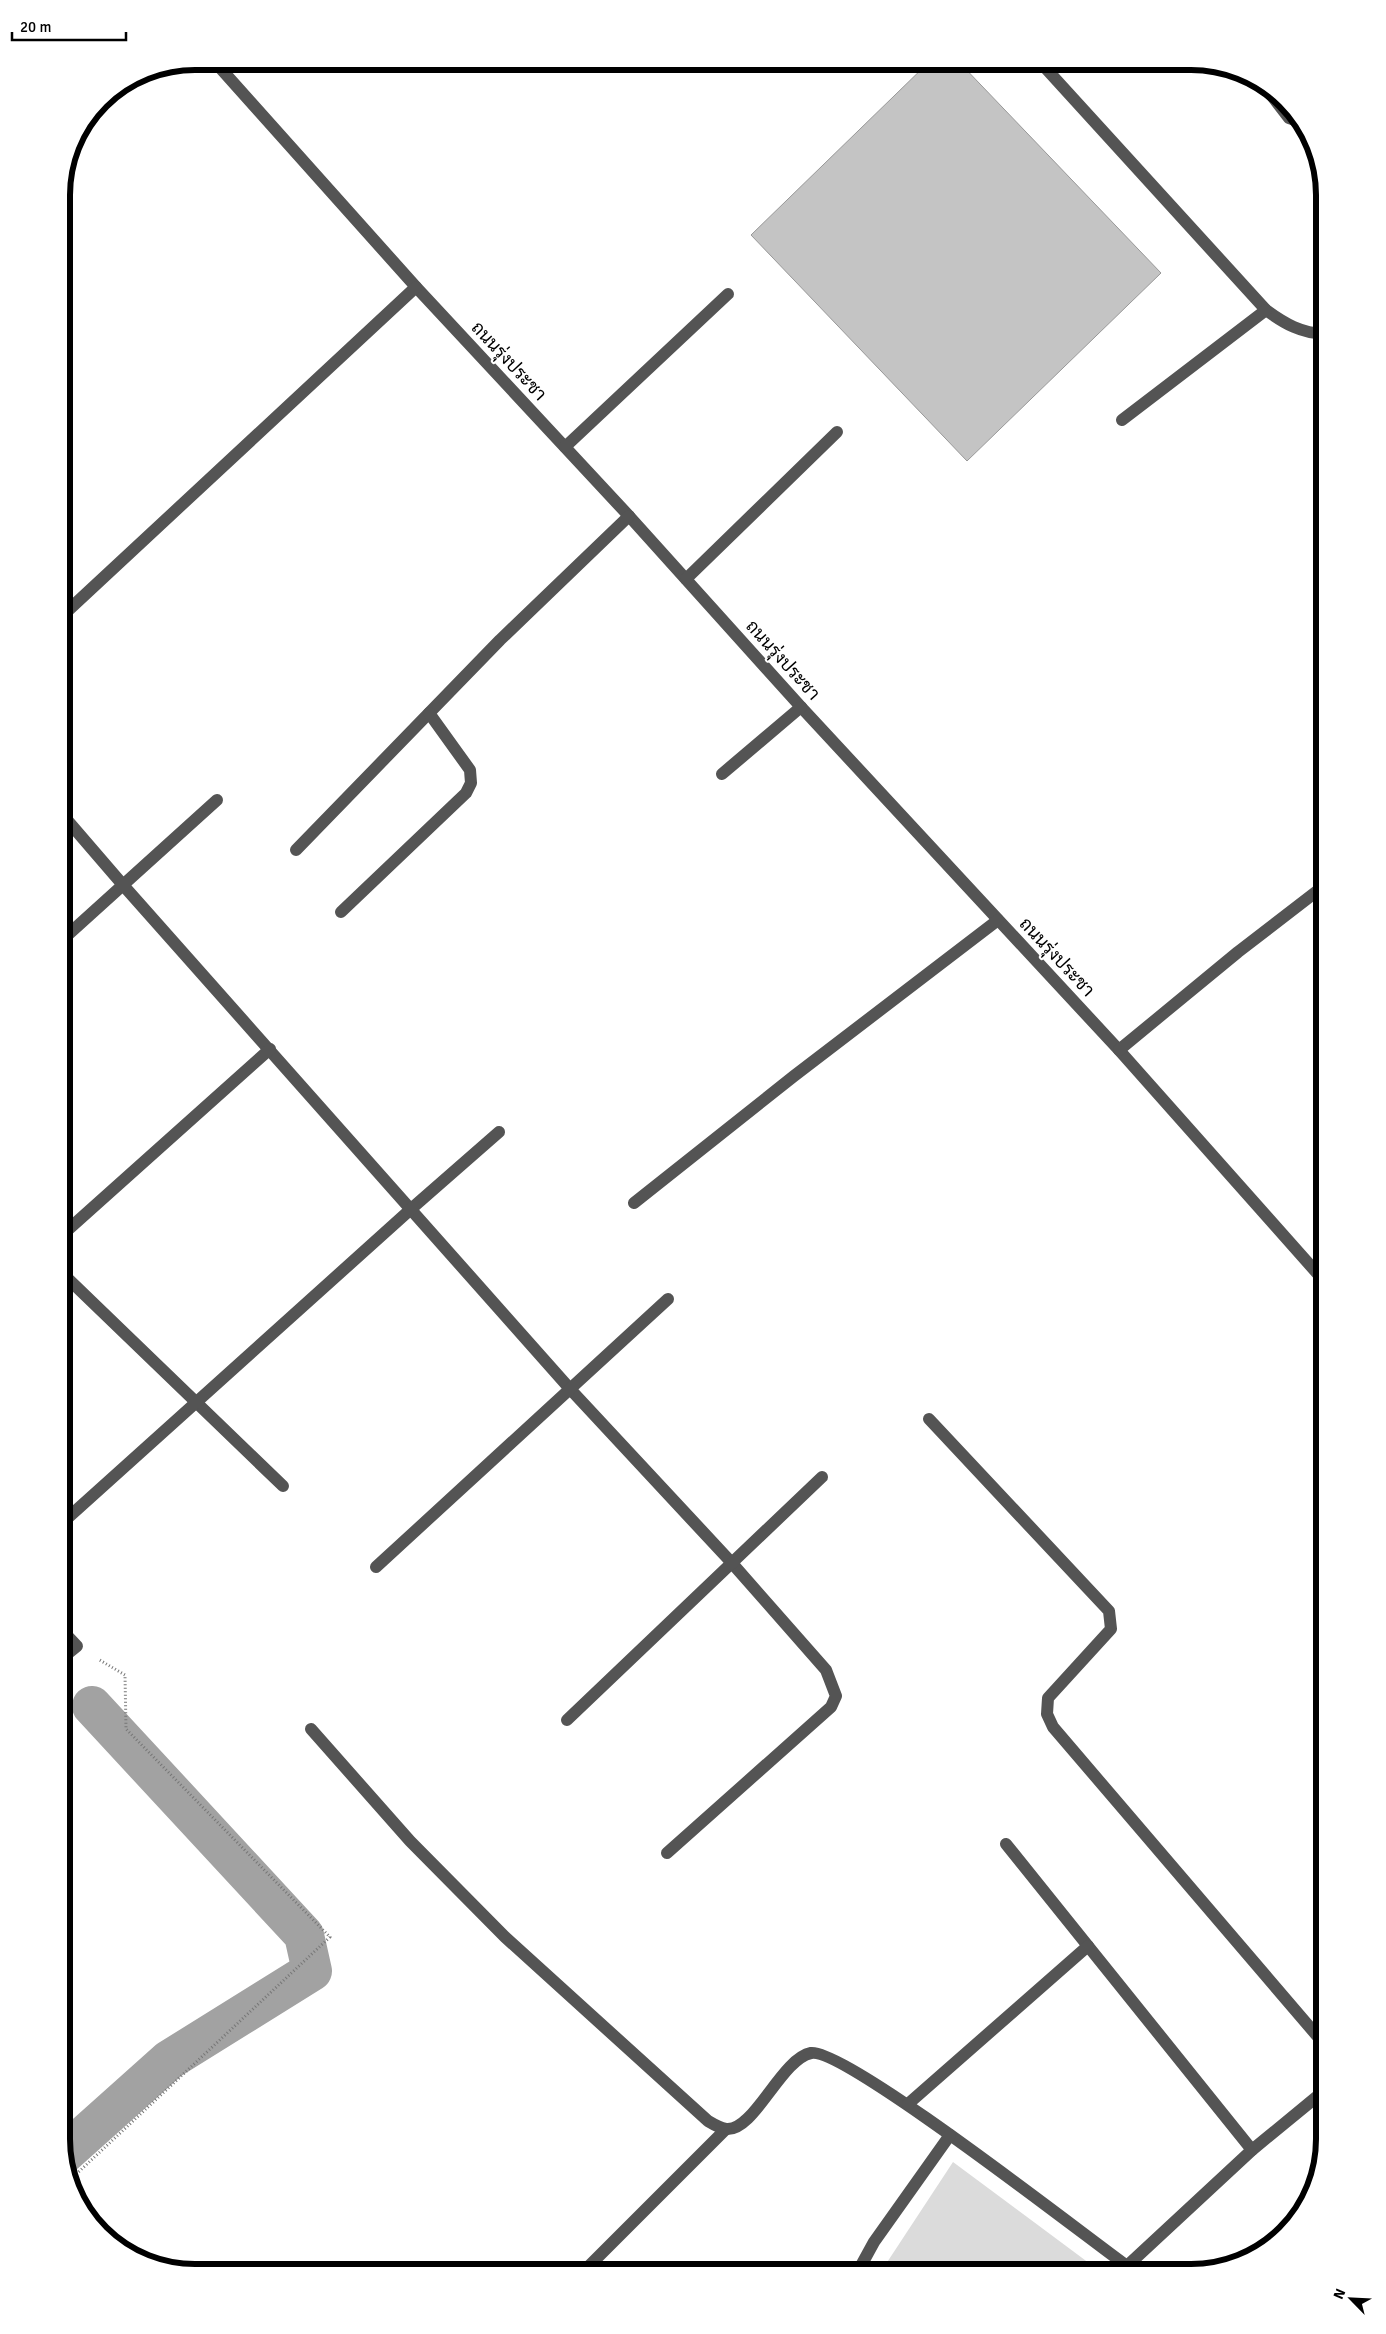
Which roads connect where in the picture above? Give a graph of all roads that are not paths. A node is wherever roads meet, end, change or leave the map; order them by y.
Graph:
1 (222, 70) edge
2 (1047, 70) edge
3 (416, 287) junction
4 (728, 294) dead end
5 (1266, 310) junction
6 (1316, 334) edge
7 (1122, 420) dead end
8 (836, 432) dead end
9 (565, 447) junction
10 (629, 516) junction
11 (686, 579) junction
12 (70, 610) edge
13 (802, 707) junction
14 (429, 713) junction
15 (722, 774) dead end
16 (217, 800) dead end
17 (70, 824) edge
18 (296, 850) dead end
19 (122, 885) junction
20 (1316, 892) edge
21 (341, 912) dead end
22 (998, 920) junction
23 (70, 933) edge
24 (270, 1049) junction
25 (1119, 1050) junction
26 (499, 1132) dead end
27 (634, 1203) dead end
28 (411, 1208) junction
29 (70, 1228) edge
30 (1316, 1272) edge
31 (70, 1281) edge
32 (668, 1299) dead end
33 (571, 1390) junction
34 (196, 1402) junction
35 (929, 1419) dead end
36 (822, 1477) dead end
37 (282, 1486) dead end
38 (70, 1516) edge
39 (731, 1562) junction
40 (376, 1567) dead end
41 (70, 1639) edge
42 (70, 1652) edge
43 (567, 1720) dead end
44 (311, 1729) dead end
45 (1006, 1844) dead end
46 (667, 1854) dead end
47 (1088, 1946) junction
48 (1316, 2034) edge
49 (1316, 2100) edge
50 (908, 2104) junction
51 (726, 2129) junction
52 (950, 2135) junction
53 (1252, 2150) junction
54 (591, 2264) edge
55 (862, 2264) edge
56 (1118, 2264) edge
57 (1134, 2264) edge

1 - 3 street, ถนนรุ่งประชา
2 - 5 street
3 - 9 street, ถนนรุ่งประชา
3 - 12 street
4 - 9 street
5 - 6 street
5 - 7 street
8 - 11 street
9 - 10 street, ถนนรุ่งประชา
10 - 11 street, ถนนรุ่งประชา
10 - 14 street
11 - 13 street, ถนนรุ่งประชา
13 - 15 street
13 - 22 street, ถนนรุ่งประชา
14 - 18 street
14 - 21 street
16 - 19 street
17 - 19 street
19 - 23 street
19 - 24 street
20 - 25 street
22 - 25 street, ถนนรุ่งประชา
22 - 27 street
24 - 28 street
24 - 29 street
25 - 30 street, ถนนรุ่งประชา
26 - 28 street
28 - 33 street
28 - 34 street
31 - 34 street
32 - 33 street
33 - 39 street
33 - 40 street
34 - 37 street
34 - 38 street
35 - 48 street
36 - 39 street
39 - 43 street
39 - 46 street
41 - 42 street
44 - 51 street
45 - 47 street
47 - 50 street
47 - 53 street
49 - 53 street
50 - 51 street
50 - 52 street
51 - 54 street
52 - 55 street
52 - 56 street
53 - 57 street

